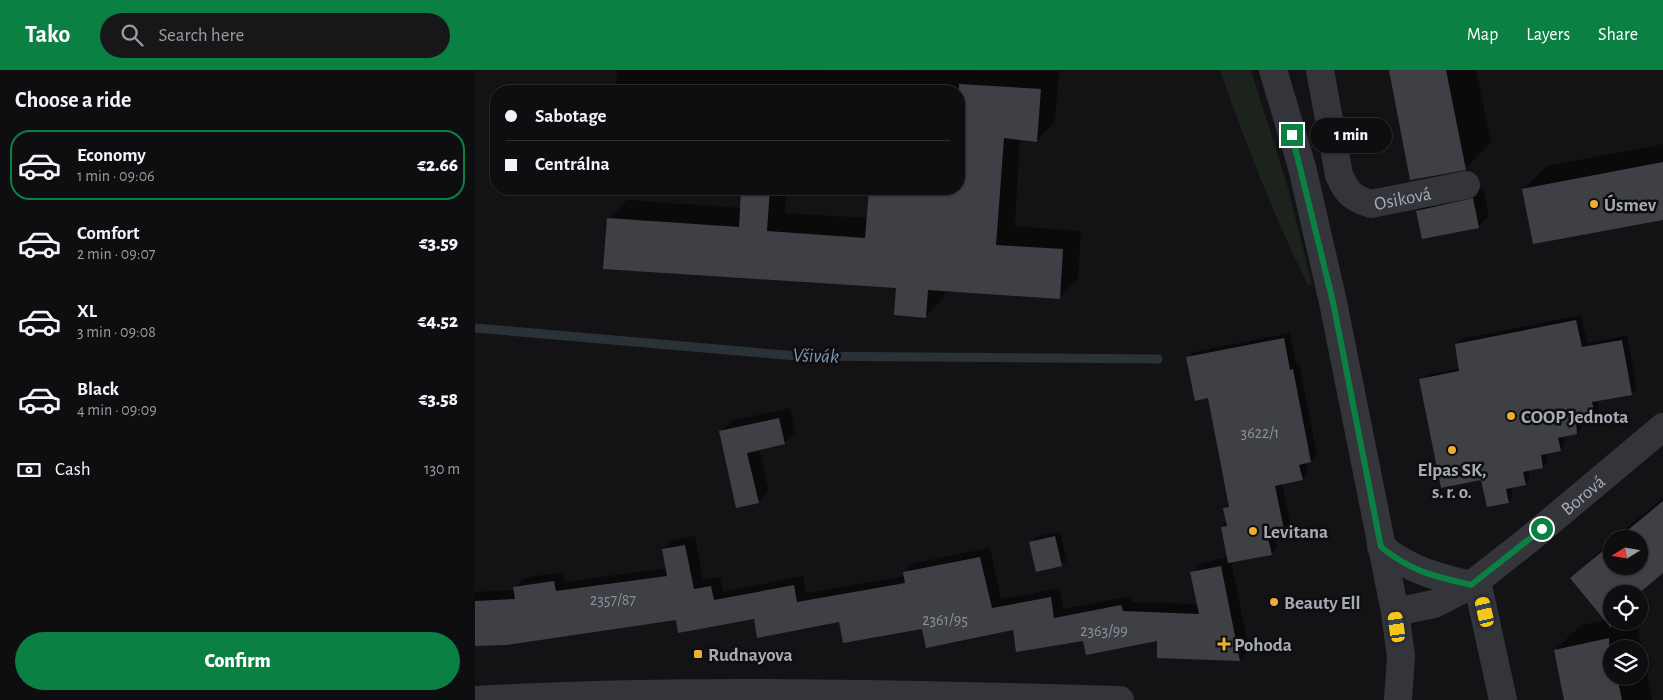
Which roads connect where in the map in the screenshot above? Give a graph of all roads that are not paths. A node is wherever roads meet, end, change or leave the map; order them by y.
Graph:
1 (1273, 70) edge
2 (1320, 70) edge
3 (1466, 185) dead end
4 (1663, 427) edge
5 (1381, 547) junction
6 (1474, 583) junction
7 (1395, 612) junction
8 (475, 700) edge
9 (1120, 700) edge
10 (1398, 700) edge
11 (1503, 700) edge

1 - 5 street
2 - 3 street, Osiková
4 - 6 street, Borová
5 - 6 street
5 - 7 street
6 - 7 street, Borová
6 - 11 street
7 - 10 street
8 - 9 street

